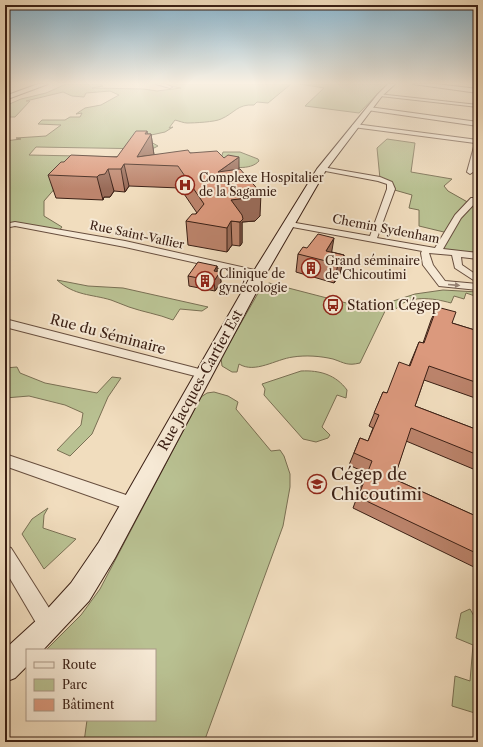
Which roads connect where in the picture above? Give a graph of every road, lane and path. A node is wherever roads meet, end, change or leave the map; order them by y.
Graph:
1 (361, 119) edge
2 (441, 119) edge
3 (478, 124) edge
4 (355, 126) junction
5 (478, 142) edge
6 (322, 170) junction
7 (470, 172) dead end
8 (474, 200) dead end
9 (290, 224) junction
10 (7, 225) edge
11 (373, 238) junction
12 (427, 249) junction
13 (437, 251) junction
14 (456, 254) junction
15 (478, 256) edge
16 (259, 274) junction
17 (478, 280) edge
18 (478, 287) edge
19 (5, 323) edge
20 (203, 374) junction
21 (5, 460) edge
22 (132, 504) junction
23 (5, 554) edge
24 (49, 626) junction
25 (5, 668) edge

1 - 4 main road, Rue Jacques-Cartier Est
2 - 3 street
4 - 5 street
4 - 6 main road, Rue Jacques-Cartier Est
5 - 7 street
6 - 9 main road, Rue Jacques-Cartier Est
6 - 11 street
8 - 13 street
9 - 11 street, Chemin Sydenham
9 - 16 main road, Rue Jacques-Cartier Est
10 - 16 street, Rue Saint-Vallier
11 - 12 street, Chemin Sydenham
12 - 13 street, Chemin Sydenham
12 -> 18 street
13 - 14 street, Chemin Sydenham
14 - 15 street, Chemin Sydenham
14 - 17 street
16 - 20 main road, Rue Jacques-Cartier Est
19 - 20 street, Rue du Séminaire
20 - 22 main road, Rue Jacques-Cartier Est
21 - 22 street
22 - 24 main road, Rue Jacques-Cartier Est
23 - 24 street
24 - 25 main road, Rue Jacques-Cartier Est

